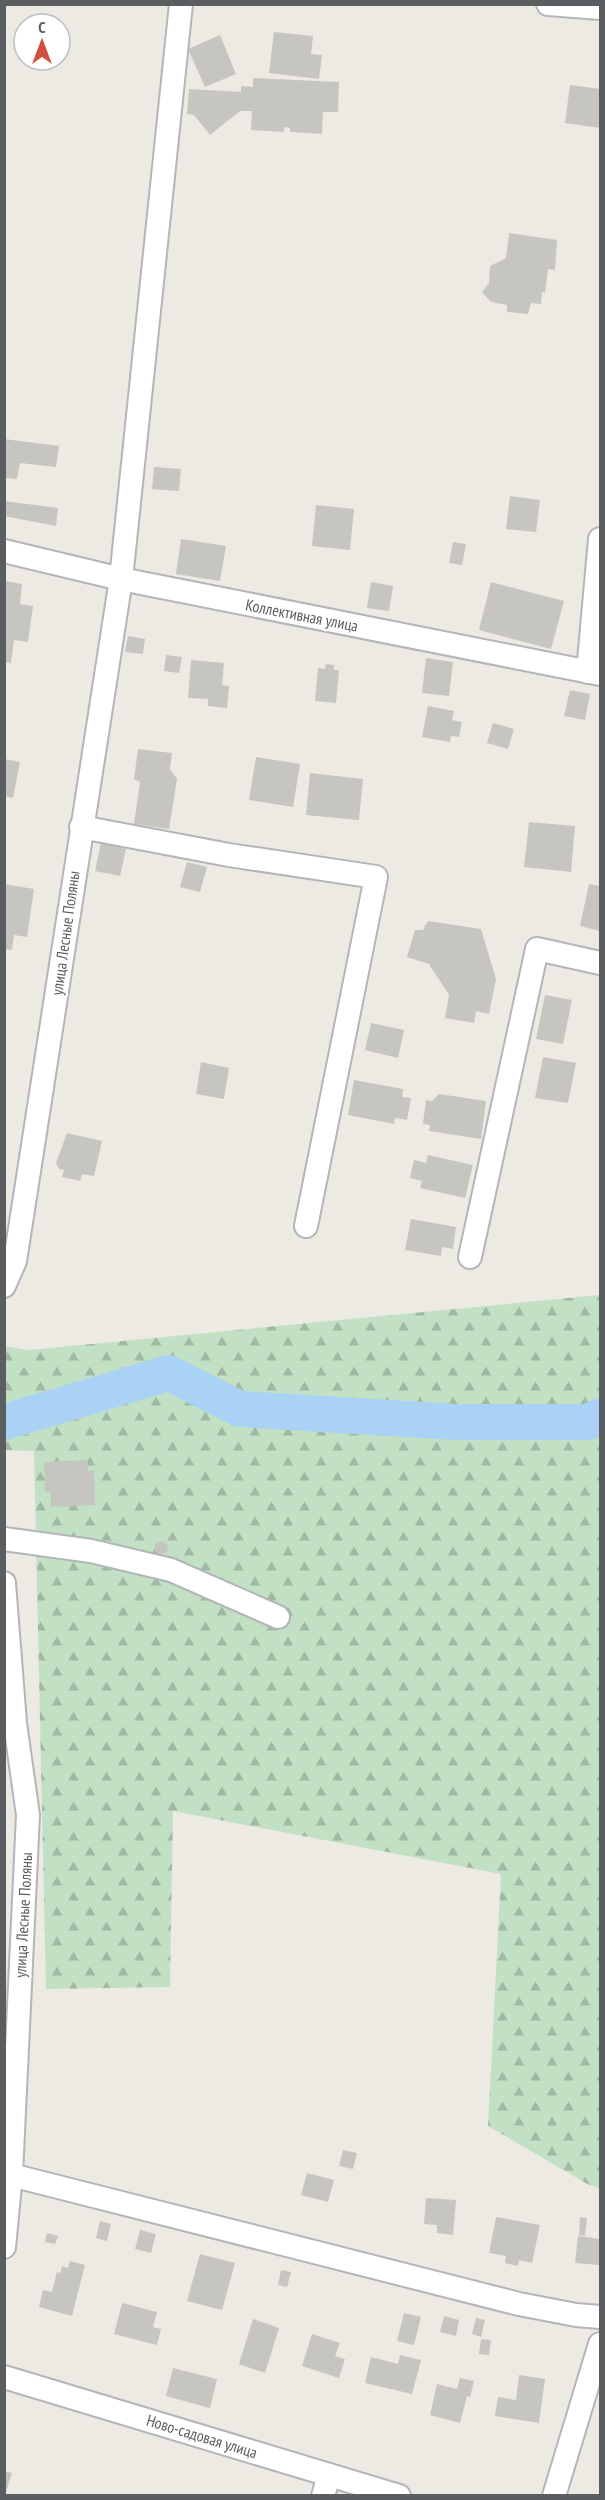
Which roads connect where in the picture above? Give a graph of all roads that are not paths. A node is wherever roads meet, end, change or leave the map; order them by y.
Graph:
1 (181, 4) edge
2 (548, 4) edge
3 (600, 9) edge
4 (600, 539) edge
5 (4, 551) edge
6 (121, 579) junction
7 (594, 673) edge
8 (81, 827) junction
9 (600, 963) edge
10 (306, 1226) dead end
11 (470, 1257) dead end
12 (4, 1286) edge
13 (4, 1539) edge
14 (4, 1583) edge
15 (278, 1617) dead end
16 (10, 1723) edge
17 (11, 2175) junction
18 (4, 2247) edge
19 (600, 2317) edge
20 (600, 2344) edge
21 (4, 2378) edge
22 (326, 2485) edge
23 (399, 2496) edge
24 (554, 2496) edge

1 - 6 street, улица Лесные Поляны
2 - 3 street
4 - 7 street
5 - 6 street, Коллективная улица
6 - 7 street, Коллективная улица
6 - 8 street, улица Лесные Поляны
8 - 10 street
8 - 12 street, улица Лесные Поляны
9 - 11 street
13 - 15 street
14 - 16 street, улица Лесные Поляны
16 - 17 street, улица Лесные Поляны
17 - 18 street, улица Лесные Поляны
17 - 19 street
20 - 24 street
21 - 22 street, Ново-садовая улица
22 - 23 street, Ново-садовая улица

